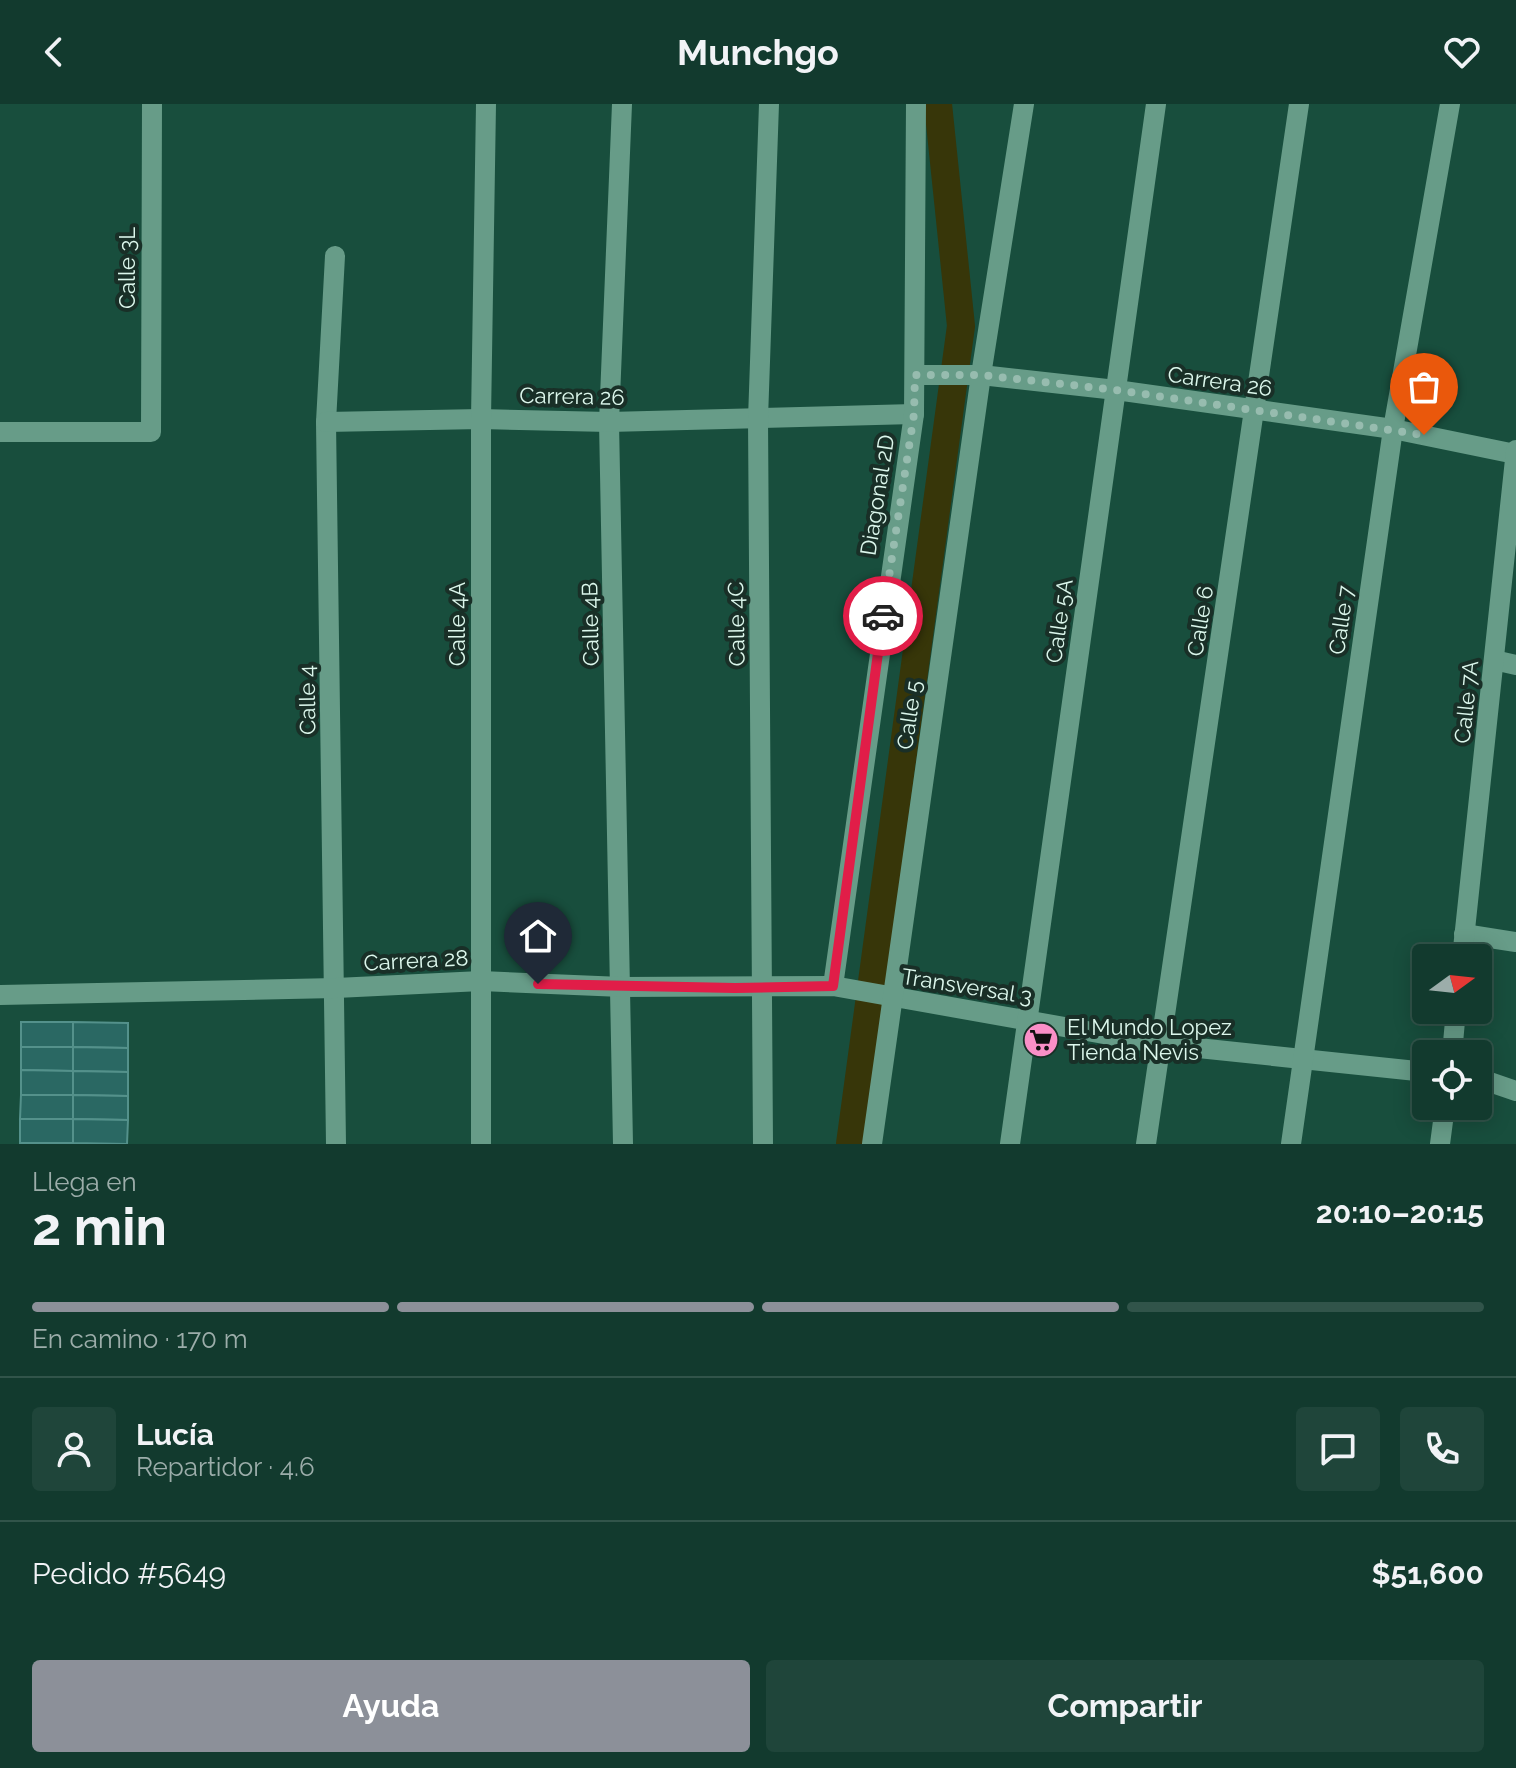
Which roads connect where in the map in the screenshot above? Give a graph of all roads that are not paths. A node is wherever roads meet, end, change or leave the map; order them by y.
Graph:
1 (152, 104) edge
2 (486, 104) edge
3 (622, 104) edge
4 (769, 104) edge
5 (916, 104) edge
6 (1024, 104) edge
7 (1156, 104) edge
8 (1299, 104) edge
9 (1450, 104) edge
10 (335, 256) dead end
11 (915, 375) junction
12 (974, 375) junction
13 (1116, 390) junction
14 (1256, 412) junction
15 (914, 414) junction
16 (481, 419) junction
17 (758, 419) junction
18 (326, 422) junction
19 (609, 422) junction
20 (1393, 429) junction
21 (0, 432) edge
22 (1516, 452) edge
23 (1494, 660) junction
24 (1516, 665) edge
25 (1464, 934) junction
26 (1516, 942) edge
27 (1463, 944) edge
28 (481, 981) junction
29 (833, 986) junction
30 (622, 987) junction
31 (336, 988) junction
32 (763, 989) junction
33 (0, 995) edge
34 (886, 997) junction
35 (1027, 1020) junction
36 (1160, 1044) junction
37 (1302, 1061) junction
38 (1412, 1071) edge
39 (1492, 1083) edge
40 (1516, 1091) edge
41 (1443, 1120) edge
42 (336, 1144) edge
43 (481, 1144) edge
44 (623, 1144) edge
45 (763, 1144) edge
46 (872, 1144) edge
47 (1010, 1144) edge
48 (1146, 1144) edge
49 (1291, 1144) edge
50 (1440, 1144) edge

1 - 21 street, Calle 3L
2 - 16 street, Calle 4A
3 - 19 street, Calle 4B
4 - 17 street, Calle 4C
5 - 11 street, Diagonal 2D
6 - 12 street, Calle 5
7 - 13 street, Calle 5A
8 - 14 street, Calle 6
9 - 20 street, Calle 7
10 - 18 street, Calle 4
11 - 12 street, Carrera 26
11 - 15 street, Diagonal 2D
12 - 13 street, Carrera 26
12 - 34 street, Calle 5
13 - 14 street, Carrera 26
13 - 35 street, Calle 5A
14 - 20 street, Carrera 26
14 - 36 street, Calle 6
15 - 17 street, Carrera 26
15 - 29 street, Diagonal 2D
16 - 18 street, Carrera 26
16 - 19 street, Carrera 26
16 - 28 street, Calle 4A
17 - 19 street, Carrera 26
17 - 32 street, Calle 4C
18 - 31 street, Calle 4
19 - 30 street, Calle 4B
20 - 22 street, Carrera 26
20 - 37 street, Calle 7
22 - 23 street, Calle 7A
23 - 24 street
23 - 25 street, Calle 7A
25 - 26 street
25 - 27 street, Calle 7A
28 - 30 street, Carrera 28
28 - 31 street, Carrera 28
28 - 43 street, Calle 4A
29 - 32 street, Carrera 28
29 - 34 street, Transversal 3
30 - 32 street, Carrera 28
30 - 44 street, Calle 4B
31 - 33 street, Carrera 28
31 - 42 street, Calle 4
32 - 45 street, Calle 4C
34 - 35 street, Transversal 3
34 - 46 street, Calle 5
35 - 36 street, Transversal 3
35 - 47 street, Calle 5A
36 - 37 street, Transversal 3
36 - 48 street, Calle 6
37 - 38 street, Transversal 3
37 - 49 street, Calle 7
39 - 40 street
41 - 50 street

